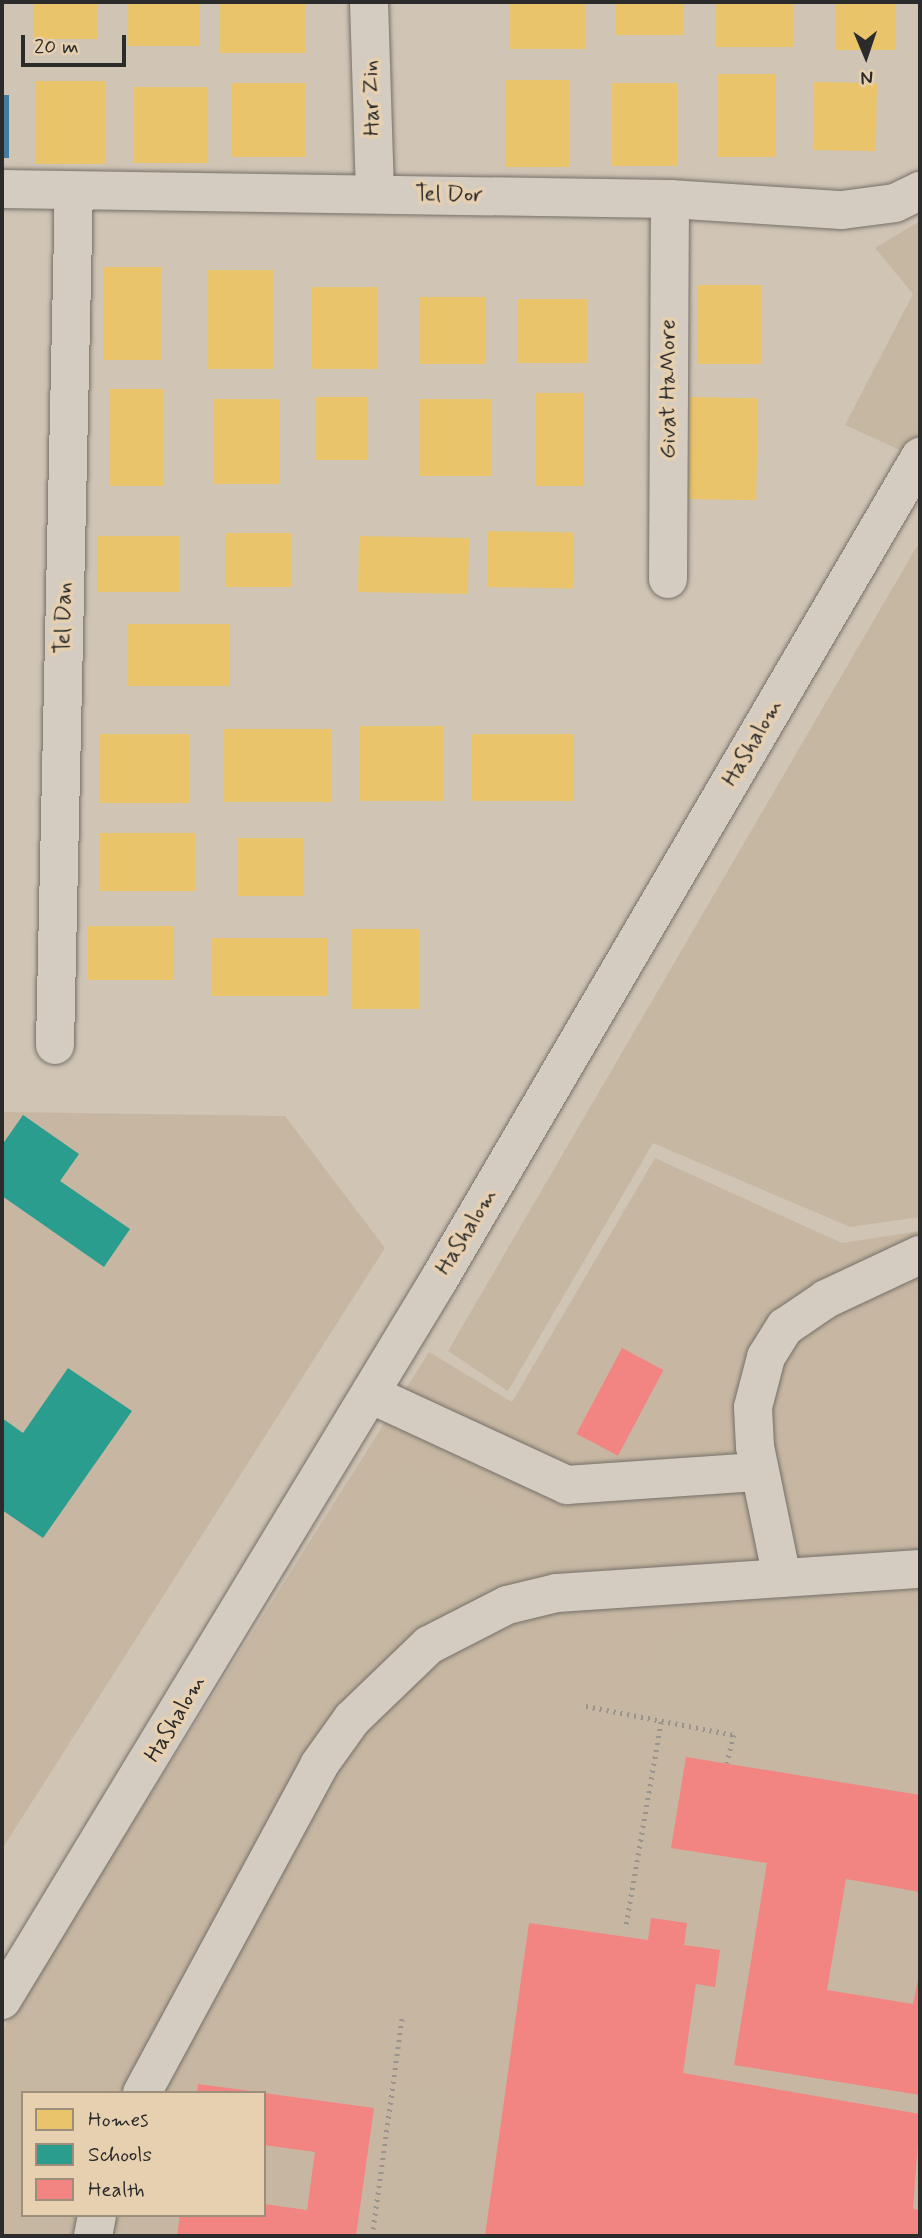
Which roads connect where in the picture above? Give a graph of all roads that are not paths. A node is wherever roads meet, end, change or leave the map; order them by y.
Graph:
1 (369, 2) edge
2 (2, 189) edge
3 (74, 191) junction
4 (375, 193) junction
5 (908, 197) edge
6 (670, 200) junction
7 (920, 457) edge
8 (668, 579) dead end
9 (55, 1045) dead end
10 (920, 1255) edge
11 (370, 1394) junction
12 (760, 1472) junction
13 (920, 1569) edge
14 (782, 1578) junction
15 (2, 2000) edge
16 (143, 2091) edge
17 (97, 2217) edge
18 (93, 2236) edge

1 - 4 street, Har Zin
2 - 3 street, Tel Dor
3 - 4 street, Tel Dor
3 - 9 street, Tel Dan
4 - 6 street, Tel Dor
5 - 6 street, Tel Dor
6 - 8 street, Givat HaMore
7 - 11 street, HaShalom
10 - 12 street
11 - 12 street
11 - 15 street, HaShalom
12 - 14 street
13 - 14 street
14 - 16 street
17 - 18 street

